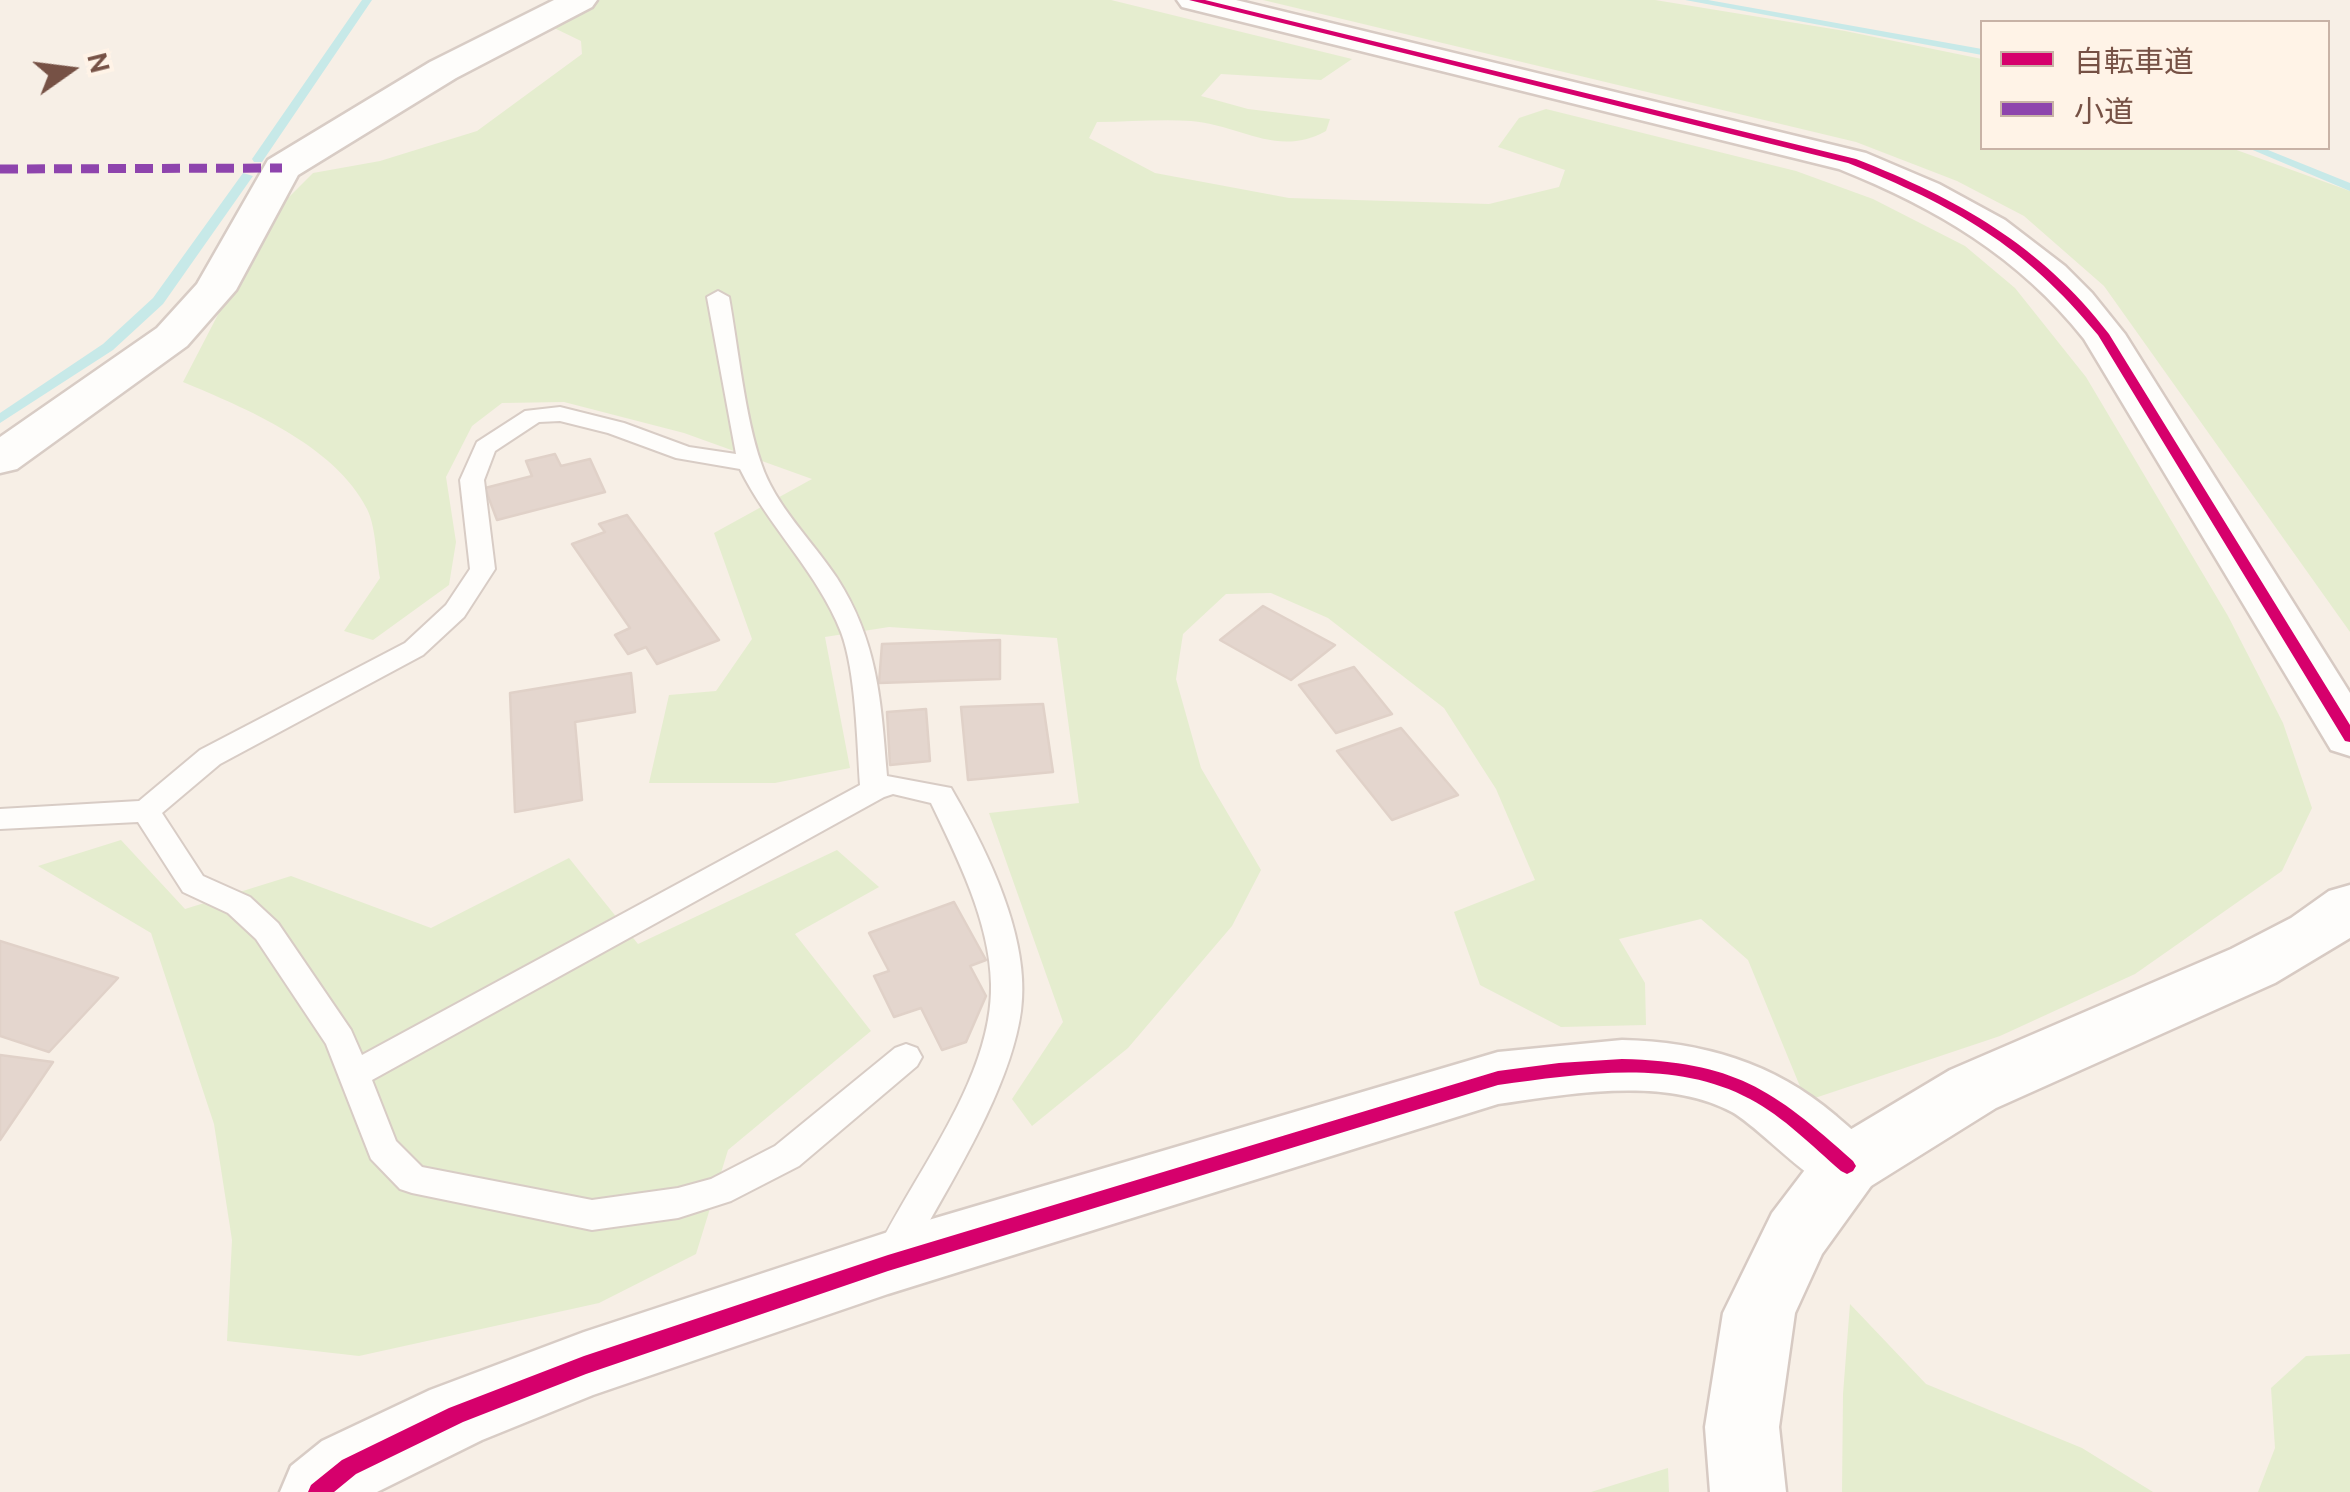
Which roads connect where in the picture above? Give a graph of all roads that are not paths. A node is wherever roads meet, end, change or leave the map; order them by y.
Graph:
1 (580, 0) edge
2 (1194, 0) edge
3 (718, 297) dead end
4 (0, 459) edge
5 (749, 463) junction
6 (2350, 737) edge
7 (874, 790) junction
8 (146, 811) junction
9 (0, 818) edge
10 (2350, 907) edge
11 (906, 1057) dead end
12 (354, 1075) junction
13 (1847, 1166) junction
14 (888, 1263) junction
15 (318, 1492) edge
16 (1748, 1492) edge

1 - 4 street
2 - 6 street
3 - 5 lane
5 - 7 lane
5 - 8 lane
7 - 12 lane
7 - 14 lane
8 - 9 lane
8 - 12 lane
10 - 13 street
11 - 12 lane
13 - 14 street
13 - 16 street
14 - 15 street

